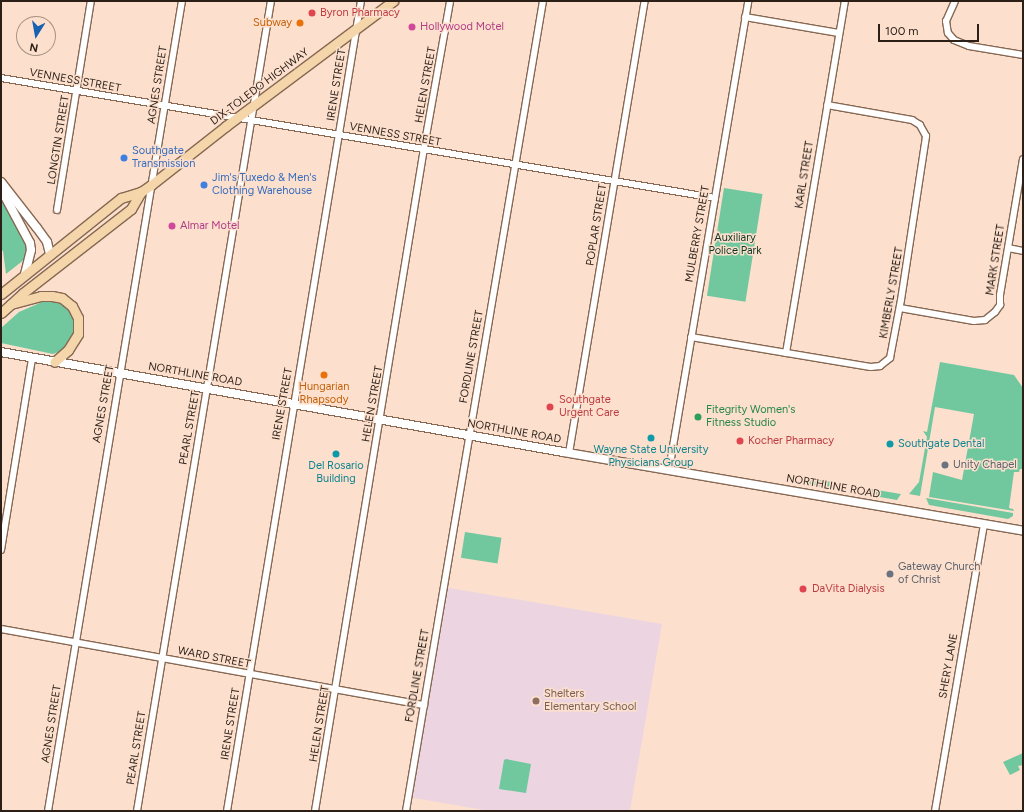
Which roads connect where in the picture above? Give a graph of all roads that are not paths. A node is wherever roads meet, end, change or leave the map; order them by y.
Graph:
1 (91, 1) edge
2 (182, 1) edge
3 (271, 1) edge
4 (361, 1) edge
5 (393, 1) edge
6 (450, 1) edge
7 (543, 1) edge
8 (644, 1) edge
9 (748, 1) edge
10 (845, 1) edge
11 (955, 1) edge
12 (745, 17) junction
13 (356, 29) junction
14 (839, 33) junction
15 (1023, 55) edge
16 (1, 78) edge
17 (76, 92) junction
18 (827, 105) junction
19 (165, 106) junction
20 (252, 108) junction
21 (238, 118) junction
22 (251, 120) junction
23 (339, 135) junction
24 (424, 150) junction
25 (1023, 159) edge
26 (515, 165) junction
27 (1, 182) edge
28 (614, 182) junction
29 (151, 185) junction
30 (1, 188) edge
31 (141, 192) junction
32 (715, 198) junction
33 (57, 210) dead end
34 (1008, 248) junction
35 (1023, 251) edge
36 (50, 254) junction
37 (25, 274) junction
38 (22, 293) junction
39 (1, 294) edge
40 (10, 304) junction
41 (900, 308) junction
42 (1, 313) edge
43 (691, 337) junction
44 (1, 352) edge
45 (786, 353) junction
46 (32, 358) junction
47 (54, 362) junction
48 (120, 373) junction
49 (207, 388) junction
50 (294, 404) junction
51 (381, 420) junction
52 (469, 436) junction
53 (569, 453) junction
54 (668, 470) junction
55 (984, 524) junction
56 (1023, 531) edge
57 (1, 550) edge
58 (1, 629) edge
59 (76, 642) junction
60 (161, 658) junction
61 (249, 674) junction
62 (336, 689) junction
63 (424, 705) junction
64 (48, 811) edge
65 (137, 811) edge
66 (226, 811) edge
67 (315, 811) edge
68 (406, 811) edge
69 (935, 811) edge

1 - 17 street, LONGTIN STREET
2 - 19 street, AGNES STREET
3 - 20 street, PEARL STREET
4 - 13 street, IRENE STREET
5 - 13 main road, DIX-TOLEDO HIGHWAY
6 - 24 street, HELEN STREET
7 - 26 street, FORDLINE STREET
8 - 28 street, POPLAR STREET
9 - 12 street, MULBERRY STREET
10 - 14 street, KARL STREET
11 - 15 street
12 - 14 street
12 - 32 street, MULBERRY STREET
13 - 20 main road, DIX-TOLEDO HIGHWAY
13 - 23 street, IRENE STREET
14 - 18 street, KARL STREET
16 - 17 street, VENNESS STREET
17 - 19 street, VENNESS STREET
17 - 33 street, LONGTIN STREET
18 - 41 street, KIMBERLY STREET
18 - 45 street, KARL STREET
19 - 21 street, VENNESS STREET
19 - 29 street, AGNES STREET
20 - 21 main road, DIX-TOLEDO HIGHWAY
20 - 22 street, PEARL STREET
21 - 22 street, VENNESS STREET
21 - 29 main road, DIX-TOLEDO HIGHWAY
22 - 23 street, VENNESS STREET
22 - 49 street, PEARL STREET
23 - 24 street, VENNESS STREET
23 - 50 street, IRENE STREET
24 - 26 street, VENNESS STREET
24 - 51 street, HELEN STREET
25 - 34 street, MARK STREET
26 - 28 street, VENNESS STREET
26 - 52 street, FORDLINE STREET
27 - 36 main road
28 - 32 street, VENNESS STREET
28 - 53 street, POPLAR STREET
29 - 31 main road, DIX-TOLEDO HIGHWAY
29 - 48 street, AGNES STREET
30 - 37 main road
31 - 36 main road, DIX-TOLEDO HIGHWAY
31 - 38 main road, DIX-TOLEDO HIGHWAY
32 - 43 street, MULBERRY STREET
34 - 35 street
34 - 41 street, MARK STREET
36 - 37 main road, DIX-TOLEDO HIGHWAY
36 - 38 main road
37 - 39 main road, DIX-TOLEDO HIGHWAY
38 - 40 main road, DIX-TOLEDO HIGHWAY
40 - 42 main road, DIX-TOLEDO HIGHWAY
40 - 47 main road
41 - 45 street, KIMBERLY STREET
43 - 45 street, KIMBERLY STREET
43 - 54 street, MULBERRY STREET
44 - 46 main road, NORTHLINE ROAD
46 - 47 main road, NORTHLINE ROAD
46 - 57 street
47 - 48 main road, NORTHLINE ROAD
48 - 49 main road, NORTHLINE ROAD
48 - 59 street, AGNES STREET
49 - 50 main road, NORTHLINE ROAD
49 - 60 street, PEARL STREET
50 - 51 main road, NORTHLINE ROAD
50 - 61 street, IRENE STREET
51 - 52 main road, NORTHLINE ROAD
51 - 62 street, HELEN STREET
52 - 53 main road, NORTHLINE ROAD
52 - 63 street, FORDLINE STREET
53 - 54 main road, NORTHLINE ROAD
54 - 55 main road, NORTHLINE ROAD
55 - 56 main road, NORTHLINE ROAD
55 - 69 street, SHERY LANE
58 - 59 street, WARD STREET
59 - 60 street, WARD STREET
59 - 64 street, AGNES STREET
60 - 61 street, WARD STREET
60 - 65 street, PEARL STREET
61 - 62 street, WARD STREET
61 - 66 street, IRENE STREET
62 - 63 street, WARD STREET
62 - 67 street, HELEN STREET
63 - 68 street, FORDLINE STREET

